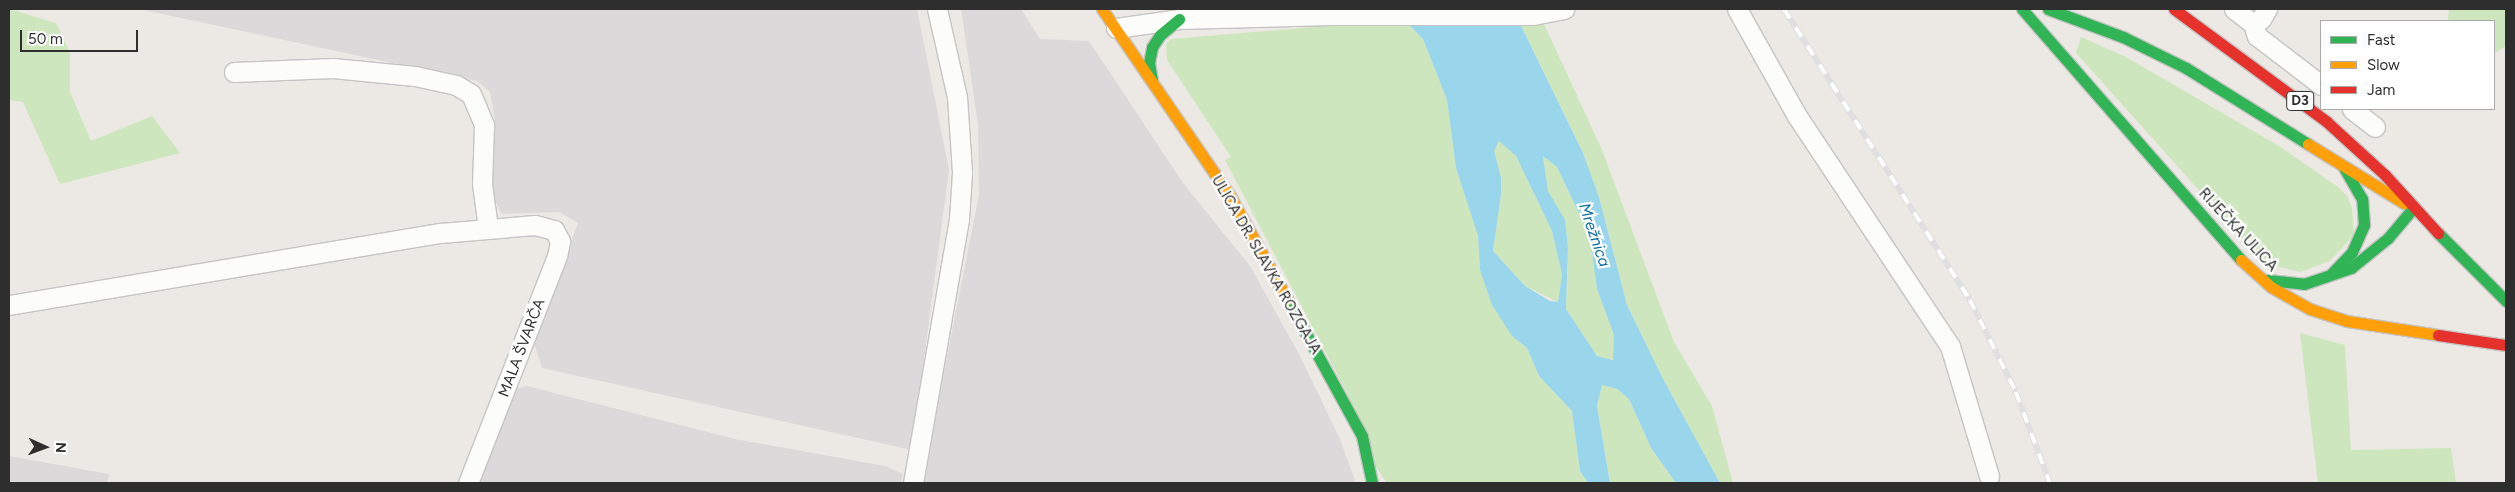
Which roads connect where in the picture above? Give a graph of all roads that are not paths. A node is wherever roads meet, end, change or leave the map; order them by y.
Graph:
1 (937, 9) edge
2 (1102, 9) edge
3 (1108, 9) edge
4 (1564, 9) edge
5 (1737, 9) edge
6 (2022, 9) edge
7 (2048, 9) edge
8 (2174, 9) edge
9 (2234, 9) edge
10 (2261, 14) edge
11 (1179, 20) junction
12 (1114, 24) junction
13 (234, 72) dead end
14 (1152, 80) junction
15 (2320, 84) edge
16 (2353, 110) edge
17 (2375, 127) dead end
18 (2339, 161) junction
19 (2413, 208) junction
20 (488, 228) junction
21 (2329, 276) junction
22 (2259, 278) junction
23 (2506, 301) edge
24 (9, 305) edge
25 (2506, 345) edge
26 (1989, 476) dead end
27 (468, 483) edge
28 (914, 483) edge
29 (1372, 483) edge

1 - 28 street
2 - 12 main road, ULICA DR. SLAVKA ROZGAJA
3 - 12 main road
4 - 11 street
5 - 26 street
6 - 22 main road, RIJEČKA ULICA
7 - 18 main road
8 - 19 main road, D3
9 - 10 street
10 - 15 street
11 - 12 street
11 - 14 main road
12 - 14 main road, ULICA DR. SLAVKA ROZGAJA
13 - 20 street
14 - 29 main road, ULICA DR. SLAVKA ROZGAJA
16 - 17 street
18 - 19 main road
18 - 21 main road
19 - 21 main road
19 - 23 main road, D3
20 - 24 street
20 - 27 street, MALA ŠVARČA
21 - 22 main road
22 - 25 main road, RIJEČKA ULICA

